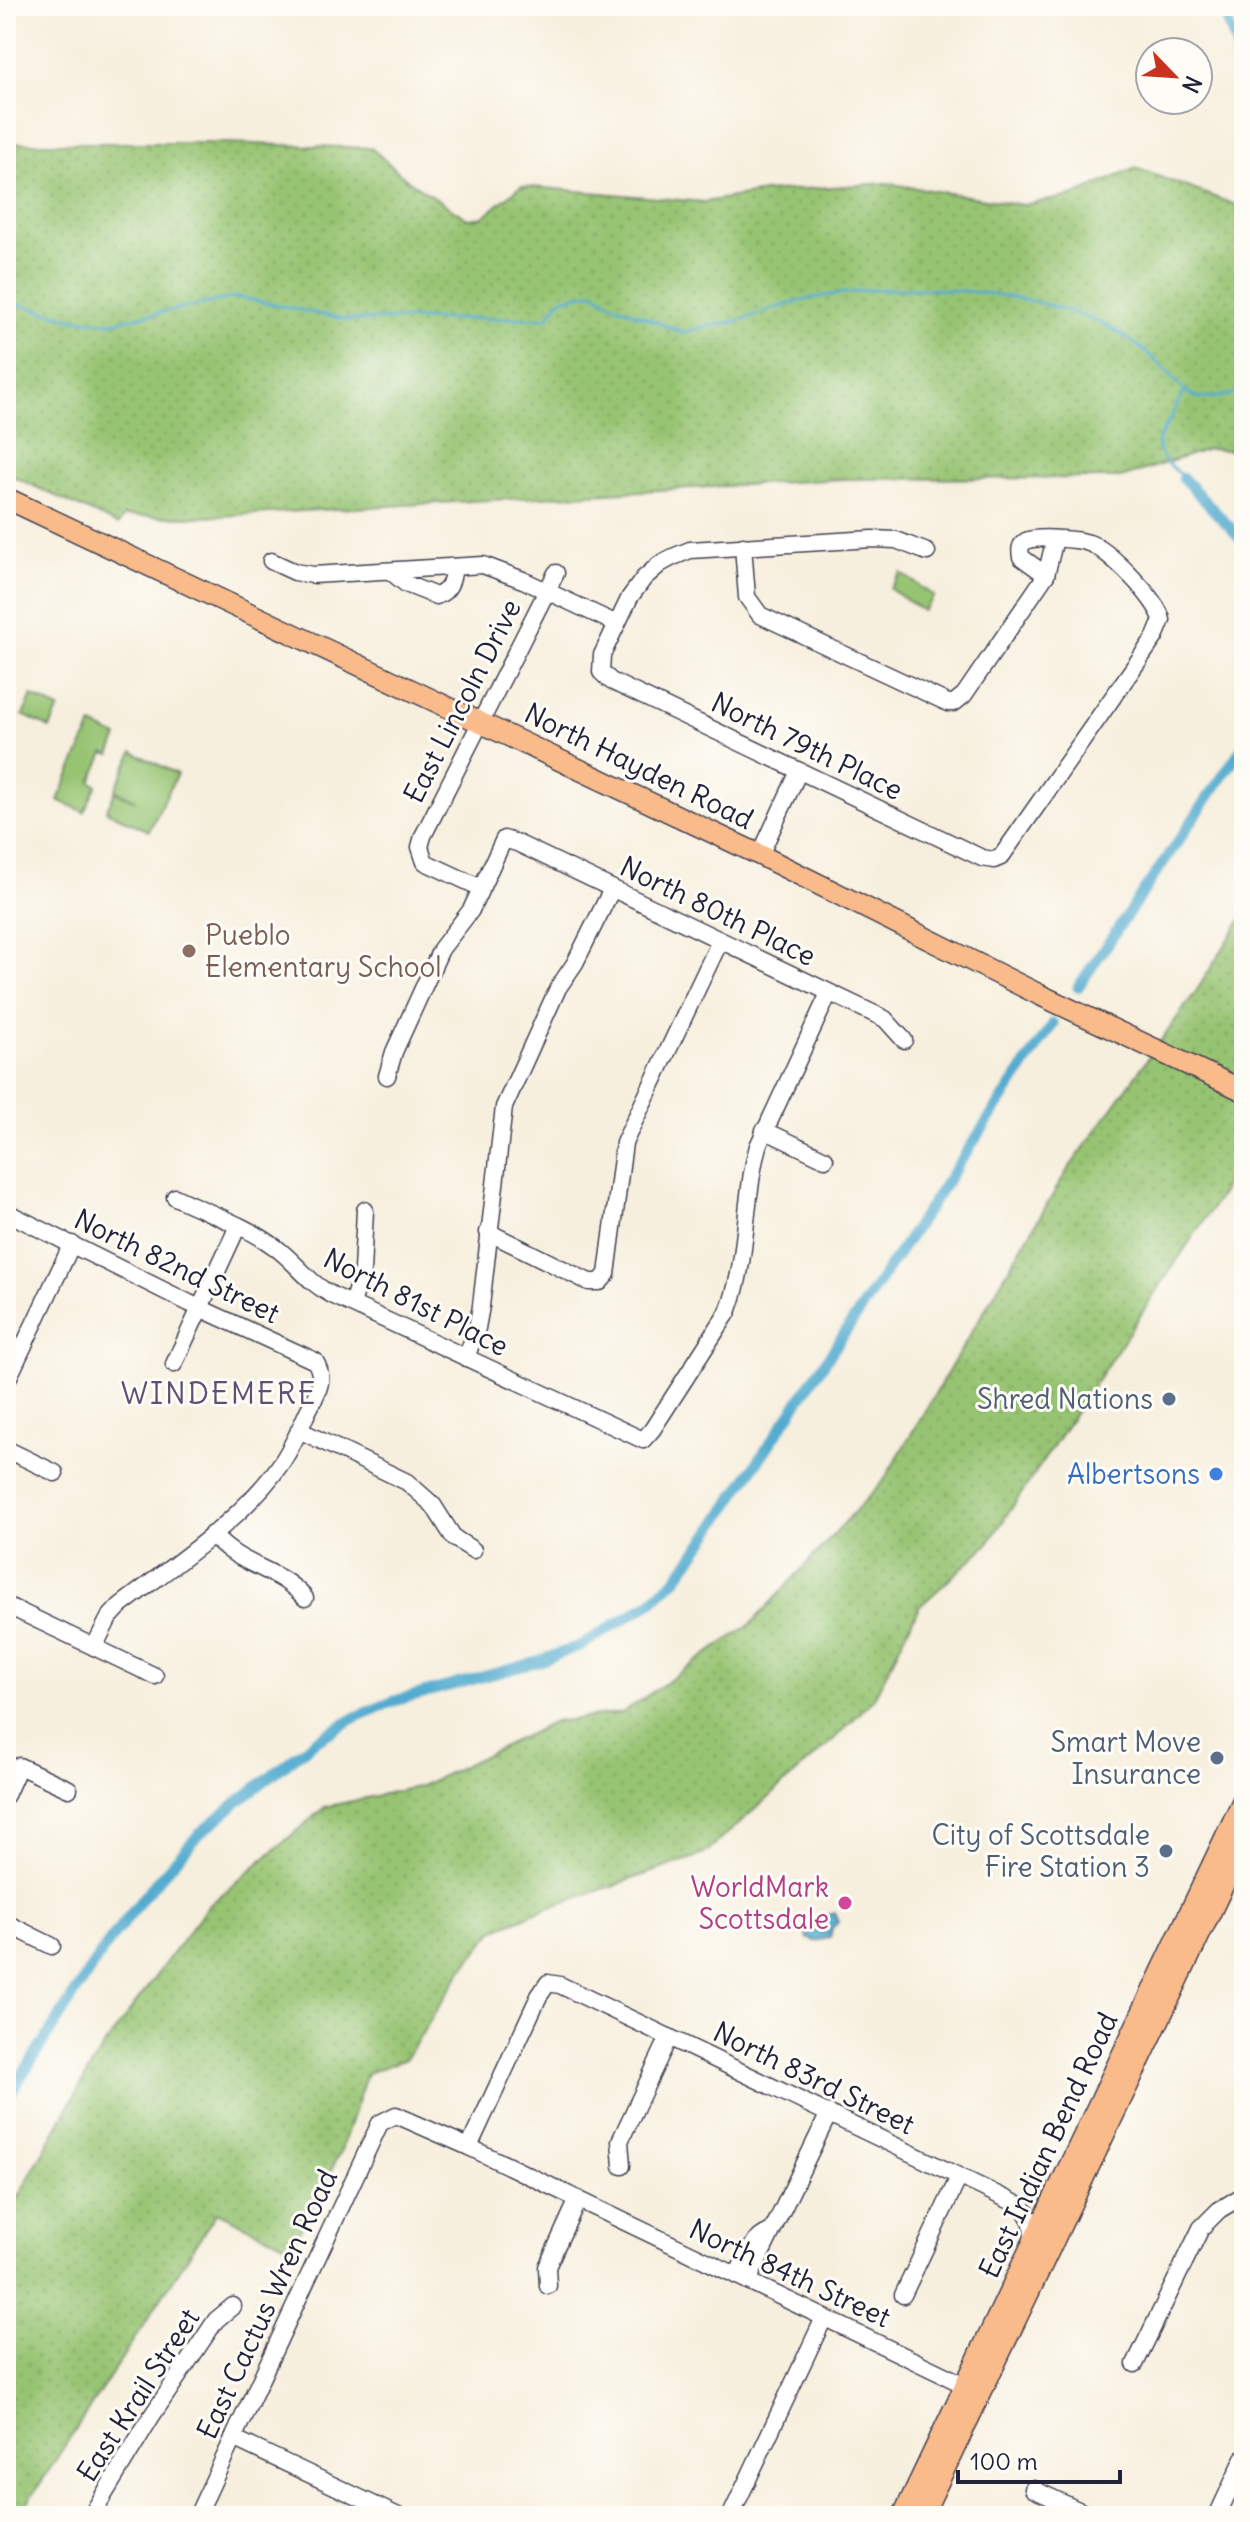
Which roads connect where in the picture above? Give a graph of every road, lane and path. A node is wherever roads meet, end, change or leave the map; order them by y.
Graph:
1 (6, 498) edge
2 (1055, 539) junction
3 (743, 546) junction
4 (927, 552) dead end
5 (271, 561) dead end
6 (454, 567) junction
7 (390, 571) junction
8 (556, 573) dead end
9 (1046, 575) junction
10 (546, 591) junction
11 (617, 624) junction
12 (481, 722) junction
13 (799, 771) junction
14 (760, 855) junction
15 (481, 888) junction
16 (612, 889) junction
17 (720, 941) junction
18 (829, 993) junction
19 (904, 1040) dead end
20 (387, 1076) dead end
21 (1244, 1091) edge
22 (764, 1130) junction
23 (825, 1159) dead end
24 (175, 1197) dead end
25 (365, 1210) dead end
26 (6, 1212) edge
27 (238, 1226) junction
28 (488, 1232) junction
29 (72, 1244) junction
30 (352, 1304) junction
31 (200, 1308) junction
32 (466, 1358) junction
33 (174, 1364) dead end
34 (6, 1383) edge
35 (299, 1430) junction
36 (6, 1449) edge
37 (55, 1473) dead end
38 (212, 1534) junction
39 (473, 1550) dead end
40 (305, 1598) dead end
41 (6, 1605) edge
42 (94, 1647) junction
43 (155, 1676) dead end
44 (69, 1789) dead end
45 (6, 1795) edge
46 (1244, 1798) edge
47 (1244, 1842) edge
48 (6, 1923) edge
49 (52, 1946) dead end
50 (669, 2037) junction
51 (829, 2113) junction
52 (388, 2117) joint
53 (469, 2147) junction
54 (622, 2166) dead end
55 (959, 2177) junction
56 (1244, 2195) edge
57 (578, 2199) junction
58 (1033, 2241) junction
59 (742, 2278) junction
60 (548, 2286) dead end
61 (903, 2295) dead end
62 (233, 2306) dead end
63 (824, 2318) junction
64 (1135, 2364) dead end
65 (973, 2388) junction
66 (233, 2438) junction
67 (1244, 2458) edge
68 (1033, 2489) dead end
69 (732, 2513) dead end
70 (91, 2516) edge
71 (197, 2516) edge
72 (398, 2516) edge
73 (903, 2516) edge
74 (922, 2516) edge
75 (1091, 2516) edge
76 (1217, 2516) edge

1 - 12 main road, North Hayden Road
2 - 9 street
2 - 9 street
2 - 13 street, North 79th Place
3 - 4 street
3 - 9 street
3 - 11 street
5 - 7 street
6 - 7 street
6 - 7 street
6 - 10 street
8 - 10 street, East Lincoln Drive
10 - 11 street
10 - 12 street, East Lincoln Drive
11 - 13 street, North 79th Place
12 - 14 main road, North Hayden Road
12 - 15 street, East Lincoln Drive
13 - 14 street
14 - 21 main road, North Hayden Road
15 - 16 street, North 80th Place
15 - 20 street
16 - 17 street, North 80th Place
16 - 28 street
17 - 18 street, North 80th Place
17 - 28 street
18 - 19 street, North 80th Place
18 - 22 street
22 - 23 street
22 - 32 street, North 81st Place
24 - 27 street, North 81st Place
25 - 30 street
26 - 29 street, North 82nd Street
27 - 30 street, North 81st Place
27 - 31 street
28 - 32 street
29 - 31 street, North 82nd Street
29 - 34 street
30 - 32 street, North 81st Place
31 - 33 street
31 - 35 street, North 82nd Street
35 - 38 street
35 - 39 street
36 - 37 street
38 - 40 street
38 - 42 street
41 - 42 street
42 - 43 street
44 - 45 street
46 - 58 main road, East Indian Bend Road
47 - 65 main road, East Indian Bend Road
48 - 49 street
50 - 51 street, North 83rd Street
50 - 53 street, North 83rd Street
50 - 54 street
51 - 55 street, North 83rd Street
51 - 59 street
52 - 53 street, North 84th Street
52 - 66 street, East Cactus Wren Road
53 - 57 street, North 84th Street
55 - 58 street, North 83rd Street
55 - 61 street
56 - 64 street
57 - 59 street, North 84th Street
57 - 60 street
58 - 65 main road, East Indian Bend Road
59 - 63 street, North 84th Street
62 - 70 street, East Krail Street
63 - 65 street, North 84th Street
63 - 69 street
65 - 73 main road, East Indian Bend Road
65 - 74 main road, East Indian Bend Road
66 - 71 street, East Cactus Wren Road
66 - 72 street
67 - 76 street
68 - 75 street

